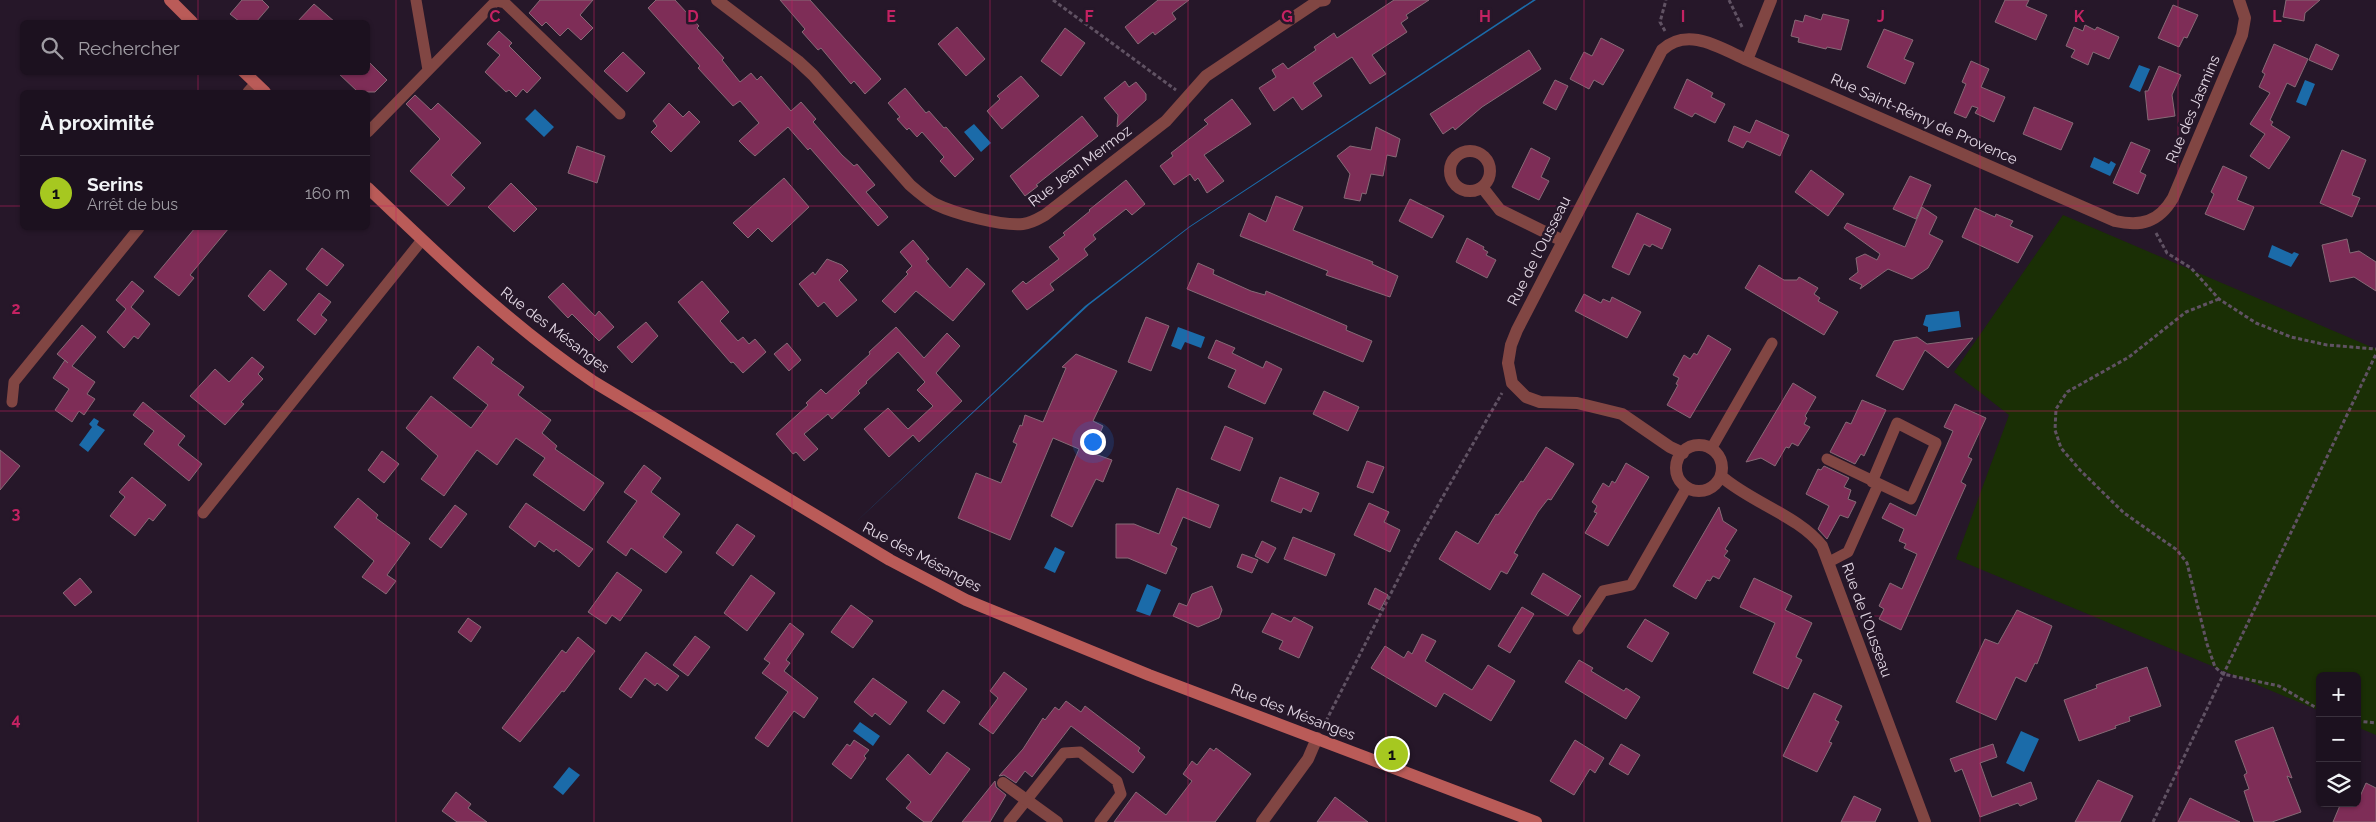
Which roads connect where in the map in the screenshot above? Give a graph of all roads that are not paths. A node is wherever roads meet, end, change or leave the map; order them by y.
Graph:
1 (170, 0) edge
2 (416, 0) edge
3 (717, 0) edge
4 (1320, 0) edge
5 (1771, 0) edge
6 (2239, 0) edge
7 (190, 20) edge
8 (1747, 60) junction
9 (428, 70) junction
10 (246, 75) edge
11 (252, 88) edge
12 (620, 114) dead end
13 (370, 130) edge
14 (1482, 187) dead end
15 (370, 190) edge
16 (2150, 221) joint
17 (137, 230) edge
18 (422, 240) junction
19 (1563, 240) junction
20 (1772, 343) dead end
21 (12, 402) dead end
22 (1711, 449) junction
23 (1683, 453) junction
24 (1827, 459) dead end
25 (1721, 476) junction
26 (1875, 483) junction
27 (1687, 487) junction
28 (203, 513) dead end
29 (1828, 562) junction
30 (1578, 629) dead end
31 (1317, 738) junction
32 (1003, 783) dead end
33 (1026, 800) junction
34 (1009, 822) edge
35 (1057, 822) edge
36 (1100, 822) edge
37 (1262, 822) edge
38 (1536, 822) edge
39 (1925, 822) edge

1 - 7 main road
2 - 9 lane
3 - 4 street, Rue Jean Mermoz
5 - 8 street
6 - 16 street, Rue des Jasmins
8 - 16 street, Rue Saint-Rémy de Provence
8 - 19 street, Rue de l'Ousseau
9 - 12 lane
9 - 13 lane
10 - 11 main road
14 - 19 street
15 - 18 main road, Rue des Mésanges
17 - 21 lane
18 - 28 lane
18 - 31 main road, Rue des Mésanges
19 - 23 street, Rue de l'Ousseau
20 - 22 lane
22 - 23 street
22 - 25 street
23 - 27 street
24 - 26 lane
25 - 27 street
25 - 29 street, Rue de l'Ousseau
26 - 26 lane
26 - 29 lane
27 - 30 lane
29 - 39 street, Rue de l'Ousseau
31 - 37 street
31 - 38 main road, Rue des Mésanges
32 - 33 street
33 - 34 lane
33 - 35 street
33 - 36 lane

